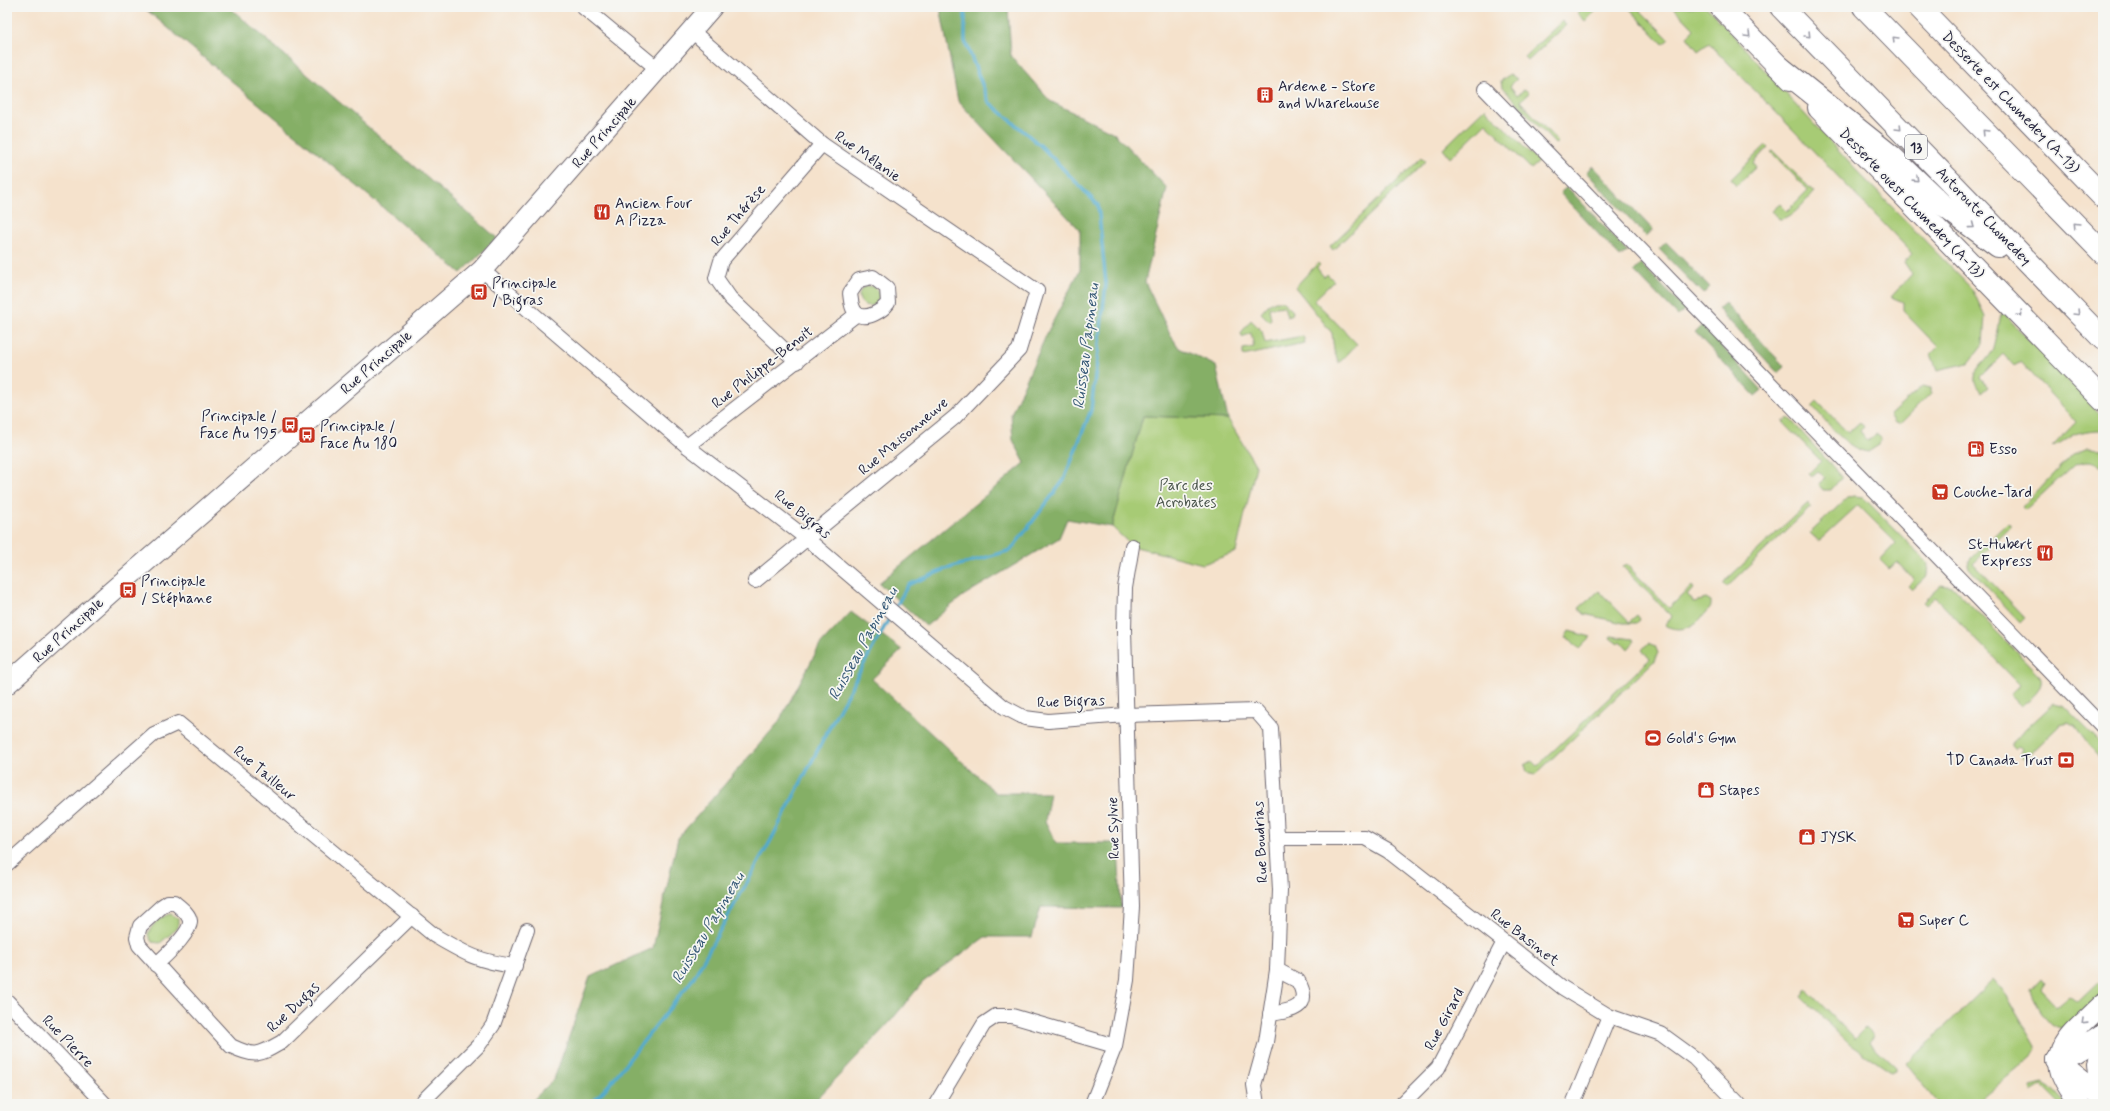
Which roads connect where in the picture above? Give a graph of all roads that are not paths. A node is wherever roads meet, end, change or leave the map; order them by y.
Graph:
1 (583, 7) edge
2 (712, 7) edge
3 (1721, 7) edge
4 (1781, 7) edge
5 (1864, 7) edge
6 (1920, 7) edge
7 (693, 32) junction
8 (1777, 65) junction
9 (658, 70) junction
10 (1485, 89) dead end
11 (822, 144) junction
12 (2103, 197) edge
13 (2103, 253) edge
14 (482, 270) junction
15 (2052, 286) junction
16 (1037, 291) joint
17 (857, 314) dead end
18 (2103, 339) edge
19 (797, 362) junction
20 (2103, 400) edge
21 (687, 446) junction
22 (806, 538) junction
23 (1132, 546) dead end
24 (755, 581) dead end
25 (7, 684) edge
26 (1126, 716) junction
27 (2103, 727) edge
28 (1277, 838) junction
29 (7, 864) edge
30 (412, 916) junction
31 (527, 930) dead end
32 (1504, 942) junction
33 (156, 965) dead end
34 (515, 966) junction
35 (1277, 970) junction
36 (7, 1001) edge
37 (2103, 1004) edge
38 (1270, 1014) junction
39 (1609, 1016) junction
40 (2103, 1034) edge
41 (1115, 1046) junction
42 (2057, 1060) junction
43 (2102, 1096) edge
44 (105, 1104) edge
45 (420, 1104) edge
46 (936, 1104) edge
47 (1092, 1104) edge
48 (1257, 1104) edge
49 (1402, 1104) edge
50 (1574, 1104) edge
51 (1739, 1104) edge
52 (2081, 1104) edge

1 - 9 street
2 - 7 street, Rue Principale
3 -> 8 main road, Desserte ouest Chomedey (A-13)
4 -> 15 main road, Autoroute Chomedey / 13
13 -> 5 main road
6 - 12 main road, Desserte est Chomedey (A-13)
7 - 9 street, Rue Principale
7 - 11 street, Rue Mélanie
8 -> 15 main road
8 -> 20 main road, Desserte ouest Chomedey (A-13)
9 - 14 street, Rue Principale
10 - 27 street
11 - 16 street, Rue Mélanie
11 - 19 street, Rue Thérèse
14 - 21 street, Rue Bigras
14 - 25 street, Rue Principale
15 -> 18 main road, Autoroute Chomedey / 13
16 - 22 street, Rue Maisonneuve
17 - 19 street, Rue Philippe-Benoit
19 - 21 street, Rue Philippe-Benoit
21 - 22 street, Rue Bigras
22 - 24 street, Rue Maisonneuve
22 - 26 street, Rue Bigras
23 - 26 street, Rue Sylvie
26 - 28 street, Rue Boudrias
26 - 41 street, Rue Sylvie
28 - 32 street, Rue Basinet
28 - 35 street, Rue Boudrias
29 - 30 street, Rue Tailleur
30 - 33 street, Rue Dugas
30 - 34 street, Rue Tailleur
31 - 34 street
32 - 39 street, Rue Basinet
32 - 49 street, Rue Girard
34 - 45 street
35 - 38 street, Rue Boudrias
35 - 38 street
36 - 44 street, Rue Pierre
37 -> 42 street
38 - 48 street, Rue Boudrias
39 - 50 street
39 - 51 street, Rue Basinet
40 - 42 street
40 - 43 street
41 - 46 street
41 - 47 street, Rue Sylvie
42 - 43 street
42 - 52 street

